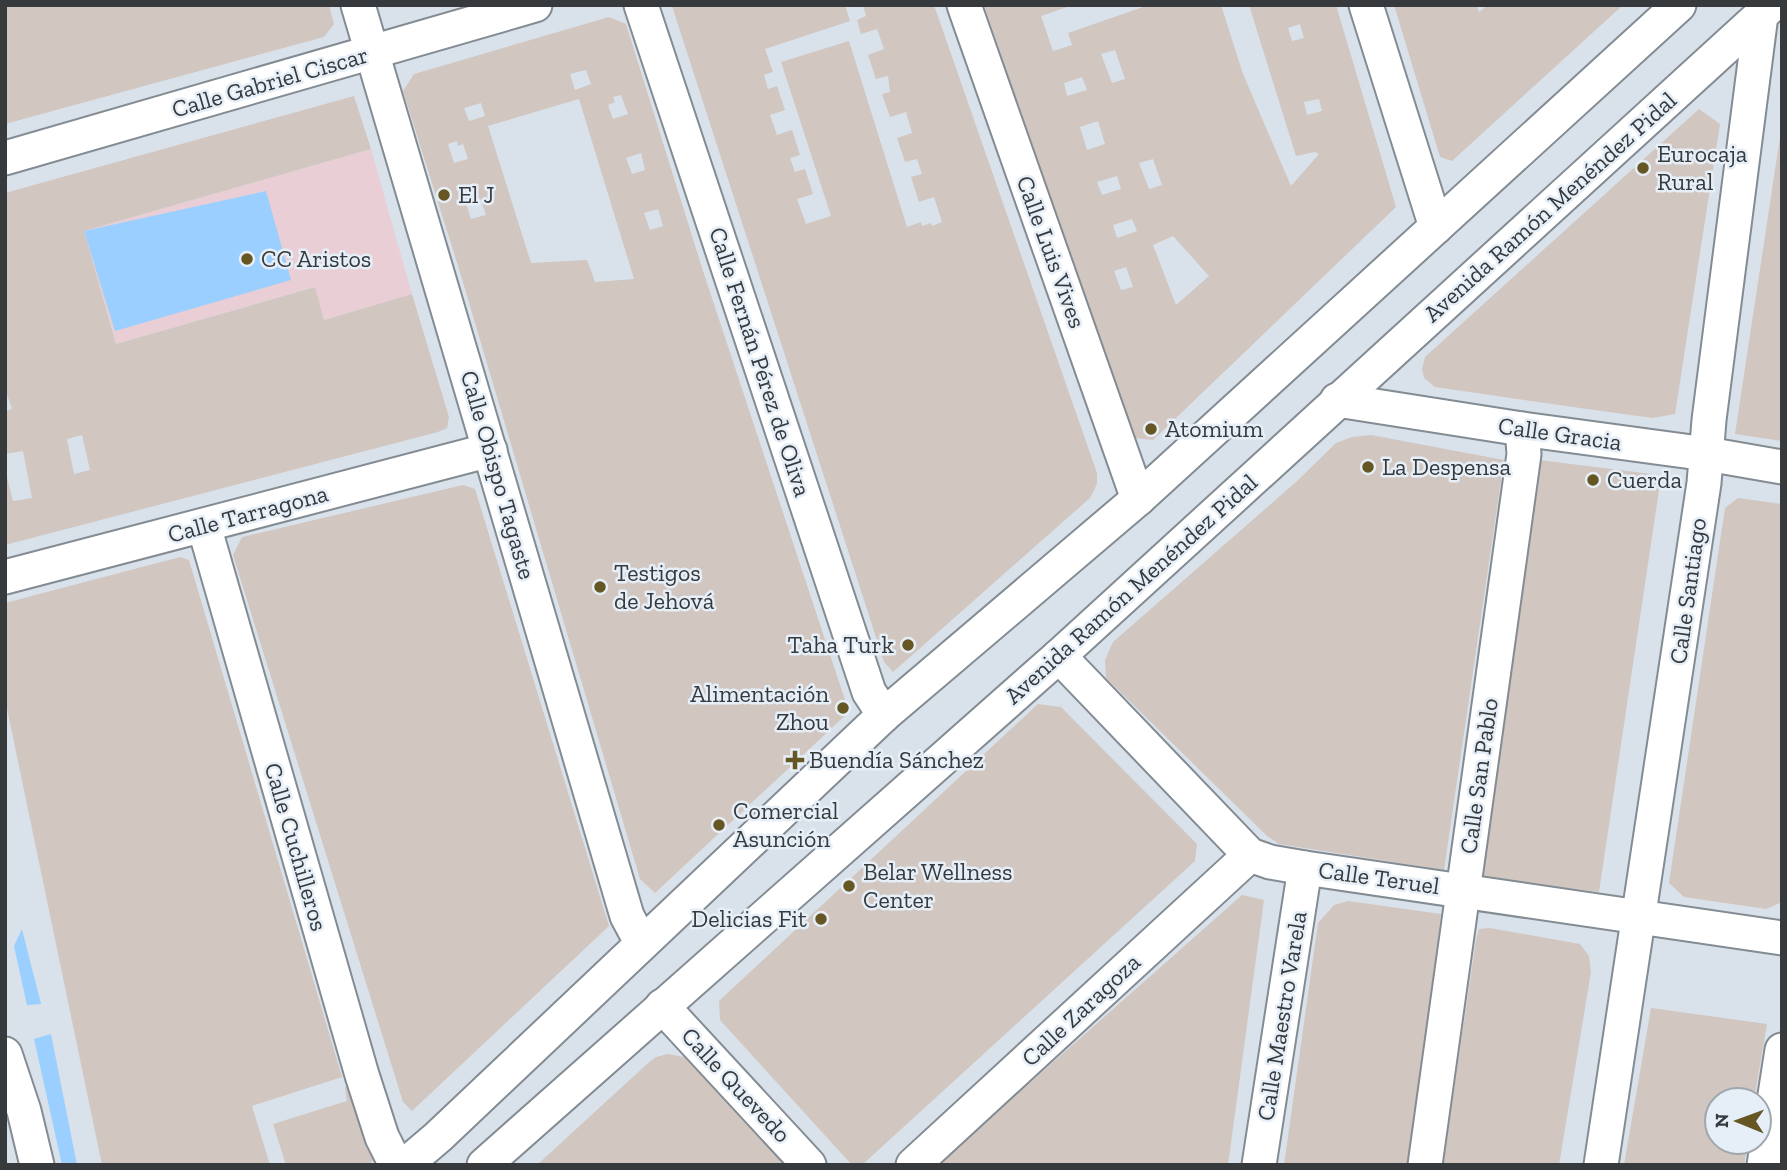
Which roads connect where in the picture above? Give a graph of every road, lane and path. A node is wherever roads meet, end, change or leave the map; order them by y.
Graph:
1 (358, 5) edge
2 (535, 5) edge
3 (642, 5) edge
4 (964, 5) edge
5 (1366, 5) edge
6 (1679, 5) edge
7 (1766, 10) edge
8 (372, 53) junction
9 (5, 158) edge
10 (1436, 227) junction
11 (1338, 400) junction
12 (1522, 429) junction
13 (490, 450) junction
14 (1707, 454) junction
15 (1782, 467) edge
16 (1138, 499) junction
17 (204, 526) junction
18 (5, 577) edge
19 (1059, 656) junction
20 (884, 715) junction
21 (1250, 855) junction
22 (1305, 868) junction
23 (1463, 890) junction
24 (1640, 918) junction
25 (1782, 938) edge
26 (641, 942) junction
27 (662, 1006) junction
28 (1782, 1050) edge
29 (5, 1054) edge
30 (25, 1144) edge
31 (396, 1165) edge
32 (405, 1165) edge
33 (484, 1165) edge
34 (809, 1165) edge
35 (913, 1165) edge
36 (1259, 1165) edge
37 (1425, 1165) edge
38 (1601, 1165) edge
39 (1764, 1165) edge

1 - 8 street, Calle Obispo Tagaste
2 - 8 street, Calle Gabriel Ciscar
3 - 20 street, Calle Fernán Pérez de Oliva
4 - 16 street, Calle Luis Vives
5 - 10 street
6 - 10 street
7 - 11 street, Avenida Ramón Menéndez Pidal
7 - 14 street, Calle Santiago
8 - 9 street, Calle Gabriel Ciscar
8 - 13 street, Calle Obispo Tagaste
10 - 16 street
11 - 12 street, Calle Gracia
11 - 19 street, Avenida Ramón Menéndez Pidal
12 - 14 street, Calle Gracia
12 - 23 street, Calle San Pablo
13 - 17 street, Calle Tarragona
13 - 26 street, Calle Obispo Tagaste
14 - 15 street, Calle Gracia
14 - 24 street, Calle Santiago
16 - 20 street
17 - 18 street, Calle Tarragona
17 - 31 street, Calle Cuchilleros
19 - 21 street
19 - 27 street, Avenida Ramón Menéndez Pidal
20 - 26 street
21 - 22 street, Calle Teruel
21 - 35 street, Calle Zaragoza
22 - 23 street, Calle Teruel
22 - 36 street, Calle Maestro Varela
23 - 24 street, Calle Teruel
23 - 37 street, Calle San Pablo
24 - 25 street, Calle Teruel
24 - 38 street, Calle Santiago
26 - 32 street
27 - 33 street, Avenida Ramón Menéndez Pidal
27 - 34 street, Calle Quevedo
28 - 39 street
29 - 30 street

